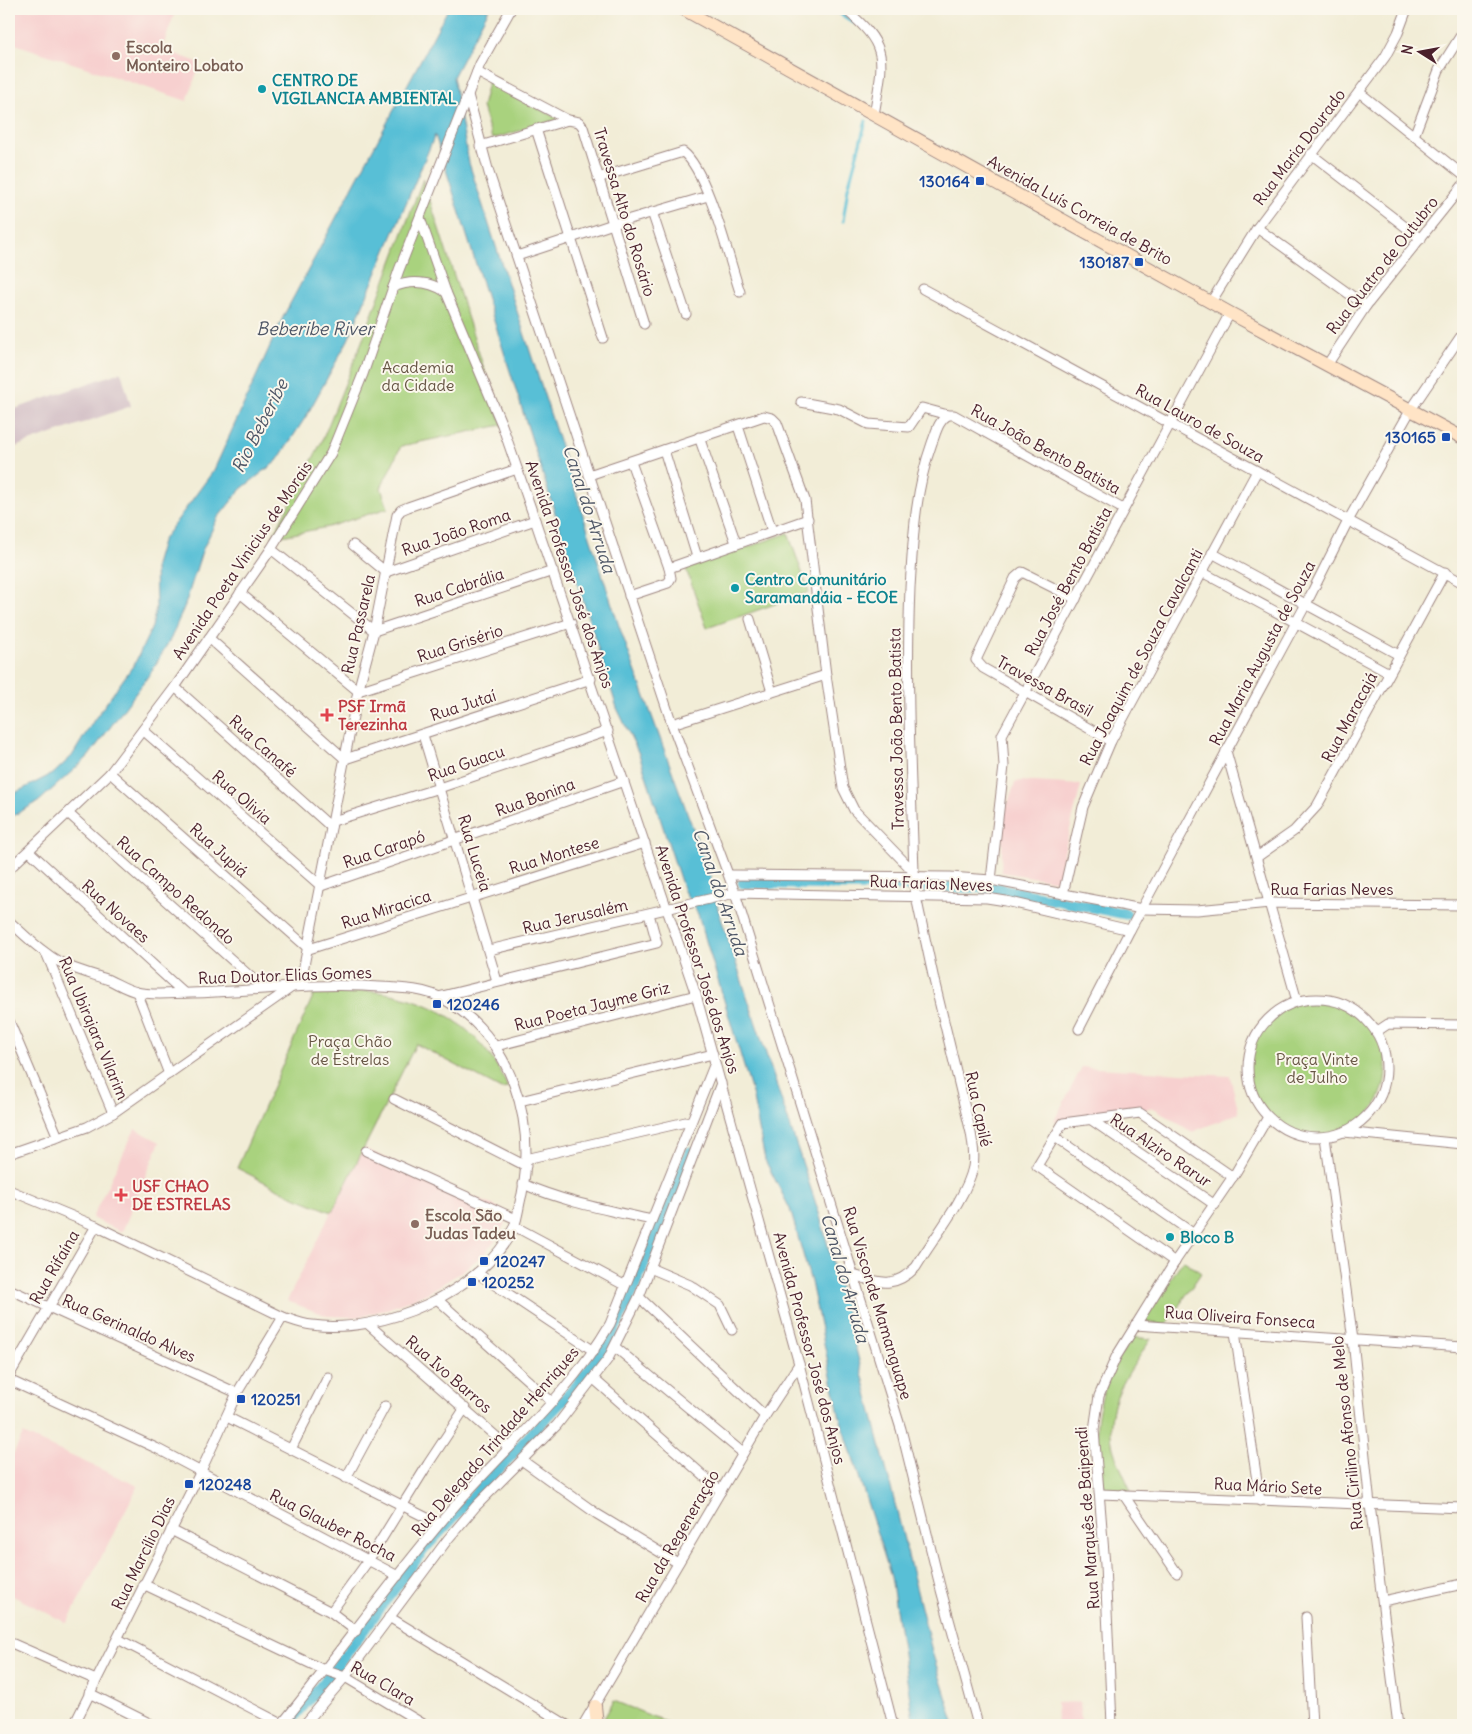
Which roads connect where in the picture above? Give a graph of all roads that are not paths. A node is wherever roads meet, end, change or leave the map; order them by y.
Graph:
1 (511, 9) edge
2 (682, 9) edge
3 (844, 9) edge
4 (1407, 9) edge
5 (1463, 32) edge
6 (477, 72) junction
7 (1359, 92) junction
8 (468, 95) junction
9 (874, 115) junction
10 (568, 120) junction
11 (536, 129) junction
12 (1414, 136) junction
13 (480, 146) junction
14 (1311, 154) junction
15 (1463, 175) edge
16 (598, 178) junction
17 (1463, 185) edge
18 (708, 196) junction
19 (652, 212) junction
20 (420, 218) junction
21 (613, 224) junction
22 (1257, 228) junction
23 (571, 238) junction
24 (1422, 239) junction
25 (517, 256) junction
26 (393, 287) junction
27 (923, 289) dead end
28 (446, 292) junction
29 (740, 292) dead end
30 (1211, 302) junction
31 (1366, 306) junction
32 (1230, 313) junction
33 (686, 314) dead end
34 (644, 324) dead end
35 (1463, 333) edge
36 (603, 338) dead end
37 (1326, 365) junction
38 (801, 402) dead end
39 (1410, 411) junction
40 (951, 415) junction
41 (1171, 422) junction
42 (738, 426) junction
43 (699, 437) junction
44 (1463, 438) edge
45 (664, 450) junction
46 (631, 462) junction
47 (518, 469) junction
48 (1257, 471) junction
49 (589, 475) junction
50 (1123, 509) junction
51 (808, 519) junction
52 (1349, 519) junction
53 (536, 520) junction
54 (772, 531) junction
55 (736, 543) junction
56 (353, 545) dead end
57 (271, 549) junction
58 (1212, 553) junction
59 (697, 557) junction
60 (669, 568) junction
61 (553, 571) junction
62 (386, 572) junction
63 (1202, 572) junction
64 (1445, 572) junction
65 (1463, 583) edge
66 (240, 593) junction
67 (628, 596) junction
68 (1076, 599) junction
69 (1306, 604) junction
70 (750, 619) dead end
71 (571, 623) junction
72 (1296, 623) junction
73 (374, 631) junction
74 (209, 638) junction
75 (1399, 656) junction
76 (1389, 673) junction
77 (826, 675) junction
78 (591, 679) junction
79 (175, 687) junction
80 (358, 691) junction
81 (772, 692) junction
82 (1025, 692) junction
83 (672, 724) junction
84 (143, 730) junction
85 (608, 731) junction
86 (423, 735) junction
87 (1111, 741) junction
88 (1226, 752) junction
89 (345, 758) junction
90 (110, 773) junction
91 (624, 781) junction
92 (439, 788) junction
93 (69, 814) junction
94 (332, 824) junction
95 (457, 841) junction
96 (645, 844) junction
97 (28, 851) junction
98 (1257, 858) junction
99 (9, 869) edge
100 (729, 875) junction
101 (914, 876) junction
102 (991, 880) junction
103 (321, 886) junction
104 (735, 893) junction
105 (916, 894) junction
106 (1063, 894) junction
107 (472, 896) junction
108 (1270, 903) junction
109 (1463, 904) edge
110 (680, 907) joint
111 (1142, 909) junction
112 (667, 910) junction
113 (649, 914) junction
114 (9, 921) edge
115 (1130, 930) junction
116 (309, 950) junction
117 (490, 950) junction
118 (48, 955) junction
119 (497, 981) junction
120 (296, 986) junction
121 (263, 988) junction
122 (137, 992) junction
123 (184, 993) junction
124 (696, 995) junction
125 (438, 997) junction
126 (1297, 1001) junction
127 (9, 1022) edge
128 (1463, 1025) edge
129 (1079, 1029) dead end
130 (1376, 1032) junction
131 (496, 1046) junction
132 (714, 1058) junction
133 (169, 1074) junction
134 (722, 1083) junction
135 (394, 1099) dead end
136 (520, 1101) junction
137 (113, 1113) junction
138 (1268, 1117) junction
139 (1090, 1120) junction
140 (690, 1121) junction
141 (1343, 1132) junction
142 (58, 1137) junction
143 (1054, 1137) junction
144 (1324, 1137) junction
145 (1463, 1144) edge
146 (366, 1151) dead end
147 (1463, 1153) edge
148 (9, 1154) edge
149 (526, 1163) junction
150 (1233, 1176) junction
151 (524, 1184) junction
152 (9, 1190) edge
153 (1215, 1204) junction
154 (651, 1220) junction
155 (515, 1223) junction
156 (96, 1226) junction
157 (1194, 1234) junction
158 (1175, 1262) junction
159 (650, 1268) junction
160 (478, 1273) junction
161 (853, 1274) junction
162 (624, 1285) junction
163 (9, 1289) edge
164 (639, 1297) junction
165 (438, 1300) junction
166 (48, 1308) junction
167 (283, 1317) junction
168 (368, 1324) junction
169 (1135, 1325) junction
170 (732, 1330) dead end
171 (1235, 1332) junction
172 (1353, 1340) junction
173 (615, 1346) junction
174 (1463, 1347) edge
175 (594, 1351) junction
176 (799, 1364) junction
177 (9, 1376) edge
178 (328, 1377) dead end
179 (594, 1379) junction
180 (9, 1380) edge
181 (237, 1392) junction
182 (552, 1402) junction
183 (385, 1406) dead end
184 (465, 1408) junction
185 (765, 1416) junction
186 (227, 1417) junction
187 (509, 1448) junction
188 (291, 1449) junction
189 (743, 1453) junction
190 (523, 1461) junction
191 (200, 1473) junction
192 (346, 1478) junction
193 (720, 1491) junction
194 (1100, 1494) junction
195 (1123, 1494) junction
196 (1260, 1501) junction
197 (1370, 1505) junction
198 (403, 1507) junction
199 (1463, 1508) edge
200 (439, 1524) junction
201 (171, 1530) junction
202 (368, 1561) junction
203 (678, 1563) junction
204 (1177, 1573) dead end
205 (398, 1576) junction
206 (143, 1584) junction
207 (1463, 1584) edge
208 (1383, 1601) junction
209 (331, 1612) junction
210 (389, 1617) junction
211 (1306, 1617) dead end
212 (356, 1631) junction
213 (118, 1639) junction
214 (9, 1642) edge
215 (326, 1671) junction
216 (341, 1676) junction
217 (96, 1680) junction
218 (90, 1693) junction
219 (595, 1706) junction
220 (74, 1725) edge
221 (153, 1725) edge
222 (281, 1725) edge
223 (304, 1725) edge
224 (425, 1725) edge
225 (567, 1725) edge
226 (583, 1725) edge
227 (597, 1725) edge
228 (893, 1725) edge
229 (978, 1725) edge
230 (1112, 1725) edge
231 (1312, 1725) edge
232 (1398, 1725) edge

1 - 6 street
2 - 9 main road, Avenida Luís Correia de Brito
3 - 9 street
4 - 7 street, Rua Maria Dourado
5 - 12 street
6 - 8 street
6 - 10 street, Travessa Alto do Rosário
7 - 12 street
7 - 14 street, Rua Maria Dourado
8 - 13 street
8 - 20 street, Avenida Poeta Vinicius de Morais
9 - 30 main road, Avenida Luís Correia de Brito
10 - 11 street
10 - 16 street, Travessa Alto do Rosário
11 - 13 street
11 - 23 street
12 - 15 street
13 - 25 street
14 - 22 street, Rua Maria Dourado
14 - 24 street
16 - 18 street
16 - 21 street, Travessa Alto do Rosário
17 - 24 street, Rua Quatro de Outubro
18 - 19 street
18 - 29 street
19 - 21 street
19 - 33 street
20 - 26 street, Avenida Poeta Vinicius de Morais
20 - 28 street, Avenida Professor José dos Anjos
21 - 23 street
21 - 34 street, Travessa Alto do Rosário
22 - 30 street, Rua Maria Dourado
22 - 31 street
23 - 25 street
23 - 36 street
24 - 31 street, Rua Quatro de Outubro
25 - 49 street
26 - 28 street
26 - 57 street, Avenida Poeta Vinicius de Morais
27 - 41 street, Rua Lauro de Souza
28 - 47 street, Avenida Professor José dos Anjos
30 - 32 main road, Avenida Luís Correia de Brito
31 - 37 street, Rua Quatro de Outubro
32 - 37 main road, Avenida Luís Correia de Brito
32 - 41 street, Rua José Bento Batista
35 - 39 street, Rua Maria Augusta de Souza
37 - 39 main road, Avenida Luís Correia de Brito
38 - 40 street, Rua João Bento Batista
39 - 44 main road, Avenida Luís Correia de Brito
39 - 52 street, Rua Maria Augusta de Souza
40 - 50 street, Rua João Bento Batista
40 - 101 street, Travessa João Bento Batista
41 - 48 street, Rua Lauro de Souza
41 - 50 street, Rua José Bento Batista
42 - 43 street
42 - 51 street
42 - 54 street
43 - 45 street
43 - 55 street
45 - 46 street
45 - 59 street
46 - 49 street
46 - 60 street
47 - 53 street, Avenida Professor José dos Anjos
47 - 62 street, Rua Passarela
48 - 52 street, Rua Lauro de Souza
48 - 58 street, Rua Joaquim de Souza Cavalcanti
49 - 67 street
50 - 68 street, Rua José Bento Batista
51 - 54 street
51 - 77 street
52 - 64 street, Rua Lauro de Souza
52 - 69 street, Rua Maria Augusta de Souza
53 - 61 street, Avenida Professor José dos Anjos
53 - 62 street, Rua João Roma
54 - 55 street
55 - 59 street
56 - 62 street
57 - 66 street, Avenida Poeta Vinicius de Morais
57 - 73 street
58 - 63 street, Rua Joaquim de Souza Cavalcanti
58 - 69 street
59 - 60 street
60 - 67 street
61 - 71 street, Avenida Professor José dos Anjos
61 - 73 street, Rua Cabrália
62 - 73 street, Rua Passarela
63 - 72 street
63 - 87 street, Rua Joaquim de Souza Cavalcanti
64 - 65 street, Rua Lauro de Souza
64 - 75 street, Rua Maracajá
66 - 74 street, Avenida Poeta Vinicius de Morais
66 - 80 street
67 - 83 street
68 - 82 street, Rua José Bento Batista
68 - 82 street, Travessa Brasil
69 - 72 street, Rua Maria Augusta de Souza
69 - 75 street
70 - 81 street
71 - 78 street, Avenida Professor José dos Anjos
71 - 80 street, Rua Grisério
72 - 76 street
72 - 88 street, Rua Maria Augusta de Souza
73 - 80 street, Rua Passarela
74 - 79 street, Avenida Poeta Vinicius de Morais
74 - 89 street
75 - 76 street, Rua Maracajá
76 - 98 street, Rua Maracajá
77 - 81 street
77 - 101 street
78 - 85 street, Avenida Professor José dos Anjos
78 - 86 street, Rua Jutaí
79 - 84 street, Avenida Poeta Vinicius de Morais
79 - 94 street, Rua Canafé
80 - 89 street, Rua Passarela
81 - 83 street
82 - 87 street, Travessa Brasil
82 - 102 street, Rua José Bento Batista
83 - 100 street
84 - 90 street, Avenida Poeta Vinicius de Morais
84 - 103 street, Rua Olivia
85 - 91 street, Avenida Professor José dos Anjos
85 - 92 street, Rua Guacu
86 - 89 street, Rua Jutaí
86 - 92 street, Rua Luceia
87 - 106 street, Rua Joaquim de Souza Cavalcanti
88 - 98 street
88 - 111 street, Rua Maria Augusta de Souza
89 - 94 street, Rua Passarela
90 - 93 street, Avenida Poeta Vinicius de Morais
90 - 116 street, Rua Jupiá
91 - 95 street, Rua Bonina
91 - 96 street, Avenida Professor José dos Anjos
92 - 94 street, Rua Guacu
92 - 95 street, Rua Luceia
93 - 97 street, Avenida Poeta Vinicius de Morais
93 - 121 street, Rua Campo Redondo
94 - 103 street, Rua Passarela
95 - 103 street, Rua Carapó
95 - 107 street, Rua Luceia
96 - 107 street, Rua Montese
96 - 112 street, Avenida Professor José dos Anjos
97 - 99 street, Avenida Poeta Vinicius de Morais
97 - 123 street, Rua Novaes
98 - 108 street
100 - 101 street, Rua Farias Neves
100 - 104 street
101 - 102 street, Rua Farias Neves
101 - 105 street, Rua Capilé
102 - 106 street, Rua Farias Neves
103 - 116 street, Rua Passarela
104 - 105 street, Rua Farias Neves
104 - 110 street, Rua Farias Neves
104 - 161 street, Rua Visconde Mamanguape
105 - 115 street, Rua Farias Neves
105 - 161 street, Rua Capilé
106 - 111 street, Rua Farias Neves
107 - 116 street, Rua Miracica
107 - 117 street, Rua Luceia
108 - 109 street, Rua Farias Neves
108 - 111 street, Rua Farias Neves
108 - 126 street
110 - 112 street, Rua Jerusalém
111 - 115 street
112 - 113 street, Rua Jerusalém
112 - 124 street, Avenida Professor José dos Anjos
113 - 117 street, Rua Jerusalém
113 - 119 street
114 - 118 street, Rua Doutor Elias Gomes
115 - 129 street
116 - 120 street, Rua Passarela
117 - 119 street, Rua Luceia
118 - 122 street, Rua Doutor Elias Gomes
118 - 137 street, Rua Ubirajara Vilarim
119 - 125 street
120 - 121 street, Rua Doutor Elias Gomes
120 - 125 street, Rua Doutor Elias Gomes
120 - 133 street
121 - 123 street, Rua Doutor Elias Gomes
122 - 123 street, Rua Doutor Elias Gomes
122 - 133 street
124 - 131 street, Rua Poeta Jayme Griz
124 - 132 street, Avenida Professor José dos Anjos
125 - 131 street, Rua Doutor Elias Gomes
126 - 130 street
126 - 138 street
127 - 142 street
128 - 130 street
130 - 141 street
131 - 136 street, Rua Doutor Elias Gomes
132 - 134 street, Avenida Professor José dos Anjos
132 - 136 street
132 - 140 street, Rua Delegado Trindade Henriques
133 - 137 street
134 - 159 street, Rua Delegado Trindade Henriques
134 - 176 street, Avenida Professor José dos Anjos
135 - 149 street
136 - 149 street, Rua Doutor Elias Gomes
137 - 142 street
138 - 144 street
138 - 150 street, Rua Marquês de Baipendi
139 - 143 street
139 - 150 street
139 - 153 street, Rua Alziro Rarur
140 - 149 street
140 - 154 street, Rua Delegado Trindade Henriques
141 - 144 street
141 - 145 street
142 - 148 street
143 - 157 street
143 - 158 street
144 - 172 street, Rua Cirilino Afonso de Melo
145 - 147 street
146 - 155 street
149 - 151 street, Rua Doutor Elias Gomes
150 - 153 street, Rua Marquês de Baipendi
151 - 154 street
151 - 155 street, Rua Doutor Elias Gomes
152 - 156 street, Rua Doutor Elias Gomes
153 - 157 street, Rua Marquês de Baipendi
154 - 162 street, Rua Delegado Trindade Henriques
155 - 160 street, Rua Doutor Elias Gomes
155 - 162 street
156 - 166 street, Rua Rifaína
156 - 167 street, Rua Doutor Elias Gomes
157 - 158 street, Rua Marquês de Baipendi
158 - 169 street, Rua Marquês de Baipendi
159 - 164 street, Rua Delegado Trindade Henriques
159 - 170 street
160 - 165 street, Rua Doutor Elias Gomes
160 - 175 street
161 - 229 street, Rua Visconde Mamanguape
162 - 175 street, Rua Delegado Trindade Henriques
163 - 166 street, Rua Gerinaldo Alves
164 - 173 street, Rua Delegado Trindade Henriques
164 - 185 street
165 - 168 street, Rua Doutor Elias Gomes
165 - 182 street
166 - 177 street, Rua Rifaína
166 - 181 street, Rua Gerinaldo Alves
167 - 168 street, Rua Doutor Elias Gomes
167 - 181 street, Rua Marcílio Dias
168 - 184 street, Rua Ivo Barros
169 - 171 street, Rua Oliveira Fonseca
169 - 194 street, Rua Marquês de Baipendi
171 - 172 street, Rua Oliveira Fonseca
171 - 196 street
172 - 174 street, Rua Oliveira Fonseca
172 - 197 street, Rua Cirilino Afonso de Melo
173 - 179 street, Rua Delegado Trindade Henriques
173 - 189 street
175 - 182 street, Rua Delegado Trindade Henriques
176 - 185 street, Rua da Regeneração
176 - 228 street, Avenida Professor José dos Anjos
178 - 188 street
179 - 190 street, Rua Delegado Trindade Henriques
179 - 193 street
180 - 191 street, Rua Glauber Rocha
181 - 186 street, Rua Marcílio Dias
182 - 187 street, Rua Delegado Trindade Henriques
183 - 192 street
184 - 187 street, Rua Ivo Barros
184 - 198 street, Rua Delegado Trindade Henriques
185 - 189 street, Rua da Regeneração
186 - 188 street
186 - 191 street, Rua Marcílio Dias
187 - 200 street, Rua Delegado Trindade Henriques
188 - 192 street
189 - 193 street, Rua da Regeneração
190 - 203 street
190 - 210 street, Rua Delegado Trindade Henriques
191 - 201 street, Rua Marcílio Dias
191 - 202 street, Rua Glauber Rocha
192 - 198 street
193 - 203 street, Rua da Regeneração
194 - 195 street, Rua Mário Sete
194 - 230 street, Rua Marquês de Baipendi
195 - 196 street, Rua Mário Sete
195 - 204 street
196 - 197 street, Rua Mário Sete
197 - 199 street, Rua Mário Sete
197 - 208 street, Rua Cirilino Afonso de Melo
198 - 200 street
198 - 202 street, Rua Delegado Trindade Henriques
200 - 205 street, Rua Delegado Trindade Henriques
201 - 206 street, Rua Marcílio Dias
201 - 209 street
202 - 205 street, Rua Glauber Rocha
202 - 209 street, Rua Delegado Trindade Henriques
203 - 219 street, Rua da Regeneração
205 - 212 street, Rua Delegado Trindade Henriques
206 - 213 street, Rua Marcílio Dias
206 - 215 street, Rua Clara
207 - 208 street
208 - 232 street, Rua Cirilino Afonso de Melo
209 - 212 street
210 - 216 street, Rua Delegado Trindade Henriques
210 - 225 street
211 - 231 street
212 - 215 street, Rua Delegado Trindade Henriques
213 - 217 street, Rua Marcílio Dias
213 - 222 street
214 - 217 street
215 - 216 street, Rua Clara
215 - 222 street, Rua Delegado Trindade Henriques
216 - 223 street, Rua Delegado Trindade Henriques
216 - 224 street, Rua Clara
217 - 218 street, Rua Marcílio Dias
218 - 220 street, Rua Marcílio Dias
218 - 221 street
219 - 226 street, Rua da Regeneração
219 - 227 main road

